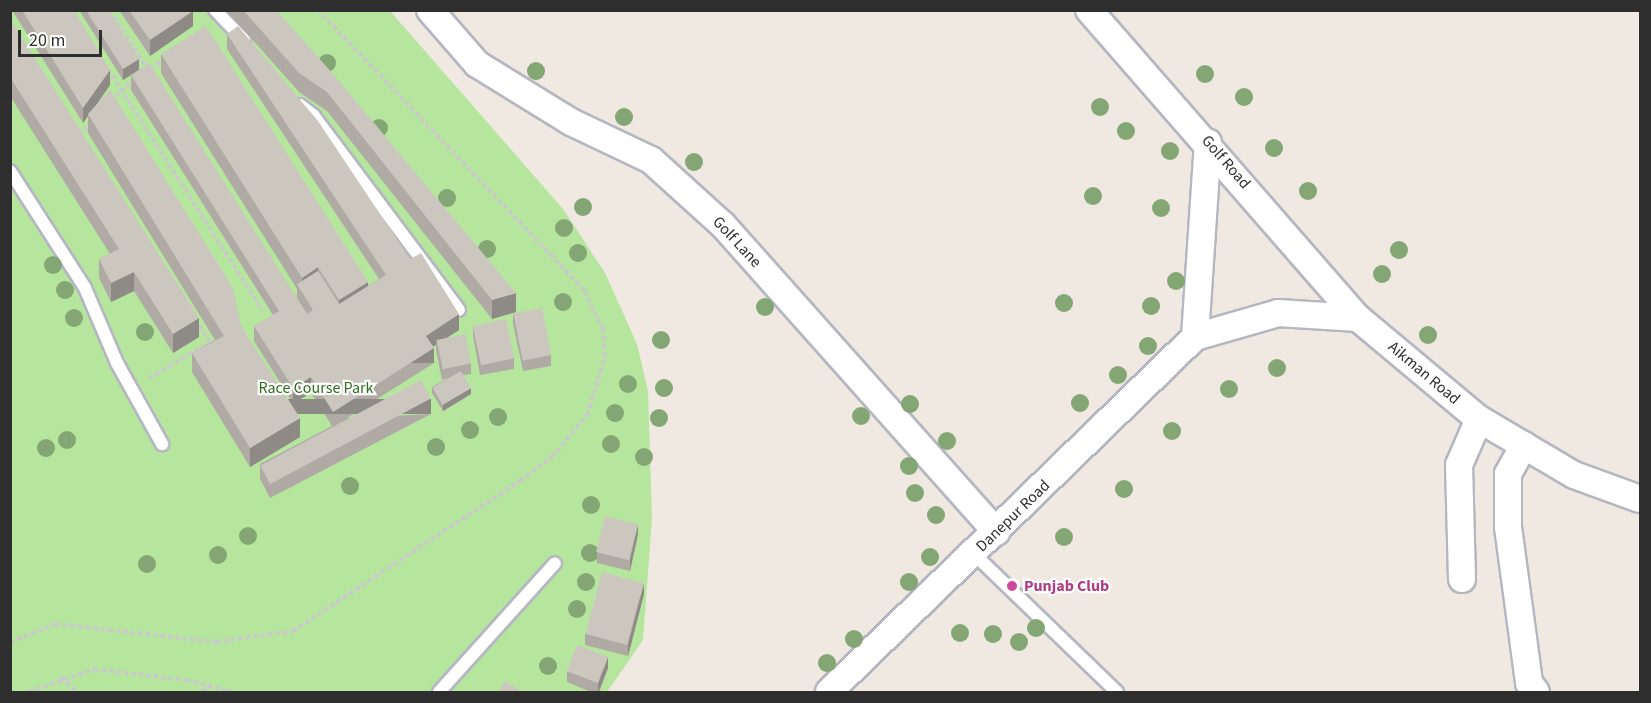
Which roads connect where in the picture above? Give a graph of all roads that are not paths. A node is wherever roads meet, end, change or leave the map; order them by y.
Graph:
1 (215, 10) edge
2 (430, 10) edge
3 (1089, 10) edge
4 (255, 53) edge
5 (289, 94) edge
6 (1208, 142) junction
7 (10, 171) edge
8 (459, 309) edge
9 (1358, 318) junction
10 (1195, 337) junction
11 (1479, 419) junction
12 (162, 444) dead end
13 (1524, 445) junction
14 (1641, 499) edge
15 (997, 532) junction
16 (974, 554) junction
17 (555, 563) dead end
18 (1462, 579) dead end
19 (835, 690) edge
20 (439, 693) edge
21 (1117, 693) edge
22 (1536, 693) edge

1 - 4 lane
2 - 15 street, Golf Lane
3 - 6 street, Golf Road
5 - 8 lane
6 - 9 street, Golf Road
6 - 10 street
7 - 12 lane
9 - 10 street
9 - 11 street, Aikman Road
10 - 15 street, Danepur Road
11 - 13 street, Aikman Road
11 - 18 street
13 - 14 street, Aikman Road
13 - 22 street
15 - 16 street, Danepur Road
16 - 19 street, Danepur Road
16 - 21 lane
17 - 20 lane

